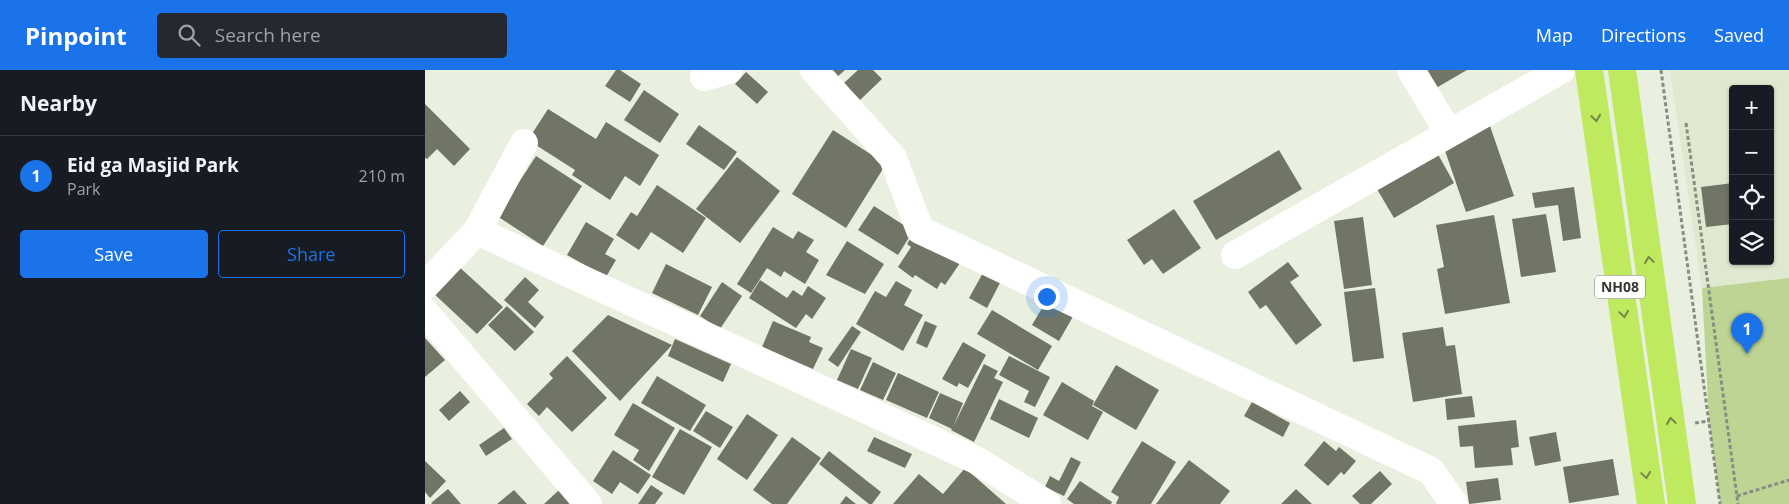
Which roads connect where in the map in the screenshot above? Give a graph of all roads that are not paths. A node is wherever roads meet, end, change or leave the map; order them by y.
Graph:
1 (814, 70) edge
2 (1411, 70) edge
3 (1561, 70) edge
4 (1589, 70) edge
5 (1623, 70) edge
6 (1449, 133) junction
7 (524, 144) dead end
8 (477, 232) junction
9 (1235, 255) dead end
10 (425, 286) edge
11 (425, 312) edge
12 (588, 504) edge
13 (1047, 504) edge
14 (1454, 504) edge
15 (1651, 504) edge
16 (1682, 504) edge

1 - 14 street
2 - 6 street
3 - 6 street
4 -> 15 highway, NH08
16 -> 5 highway, NH08
6 - 9 street
7 - 8 street
8 - 10 street
8 - 13 street
11 - 12 street

